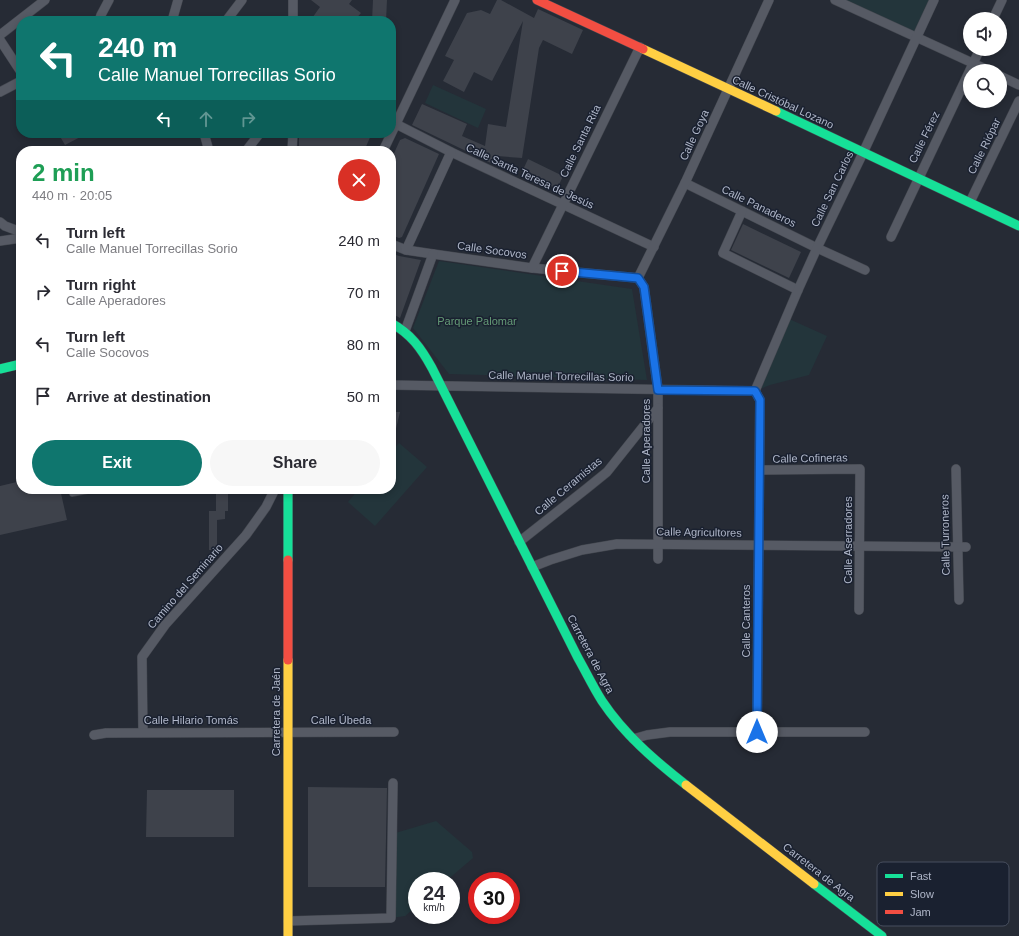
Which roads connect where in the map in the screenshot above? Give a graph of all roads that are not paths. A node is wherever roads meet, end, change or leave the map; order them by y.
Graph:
1 (45, 0) edge
2 (109, 0) edge
3 (178, 0) edge
4 (242, 0) edge
5 (293, 0) edge
6 (455, 0) edge
7 (537, 0) edge
8 (769, 0) edge
9 (835, 0) edge
10 (934, 0) edge
11 (1002, 0) edge
12 (996, 12) edge
13 (24, 16) edge
14 (101, 16) edge
15 (173, 16) edge
16 (230, 16) edge
17 (293, 16) edge
18 (16, 22) edge
19 (0, 34) edge
20 (917, 38) junction
21 (0, 40) edge
22 (640, 47) junction
23 (976, 56) edge
24 (973, 63) junction
25 (16, 64) edge
26 (1007, 79) edge
27 (16, 84) edge
28 (1019, 85) edge
29 (728, 89) junction
30 (0, 92) edge
31 (1019, 100) edge
32 (396, 124) joint
33 (256, 138) edge
34 (250, 146) edge
35 (451, 152) junction
36 (863, 153) junction
37 (918, 178) junction
38 (685, 183) junction
39 (970, 202) junction
40 (562, 205) junction
41 (742, 211) junction
42 (0, 222) edge
43 (1019, 226) edge
44 (16, 230) edge
45 (890, 237) dead end
46 (16, 239) edge
47 (0, 241) edge
48 (396, 246) edge
49 (654, 247) junction
50 (816, 248) junction
51 (406, 250) junction
52 (433, 254) junction
53 (532, 268) junction
54 (865, 270) dead end
55 (638, 278) junction
56 (798, 290) junction
57 (396, 326) edge
58 (404, 331) junction
59 (16, 365) edge
60 (0, 369) edge
61 (396, 385) edge
62 (442, 386) junction
63 (658, 390) junction
64 (755, 391) junction
65 (658, 408) junction
66 (860, 469) joint
67 (956, 469) dead end
68 (760, 470) junction
69 (272, 494) edge
70 (288, 494) edge
71 (519, 542) junction
72 (658, 544) junction
73 (759, 545) junction
74 (860, 546) junction
75 (962, 547) junction
76 (658, 559) dead end
77 (532, 567) junction
78 (959, 600) dead end
79 (860, 610) dead end
80 (143, 732) junction
81 (288, 732) junction
82 (394, 732) dead end
83 (757, 732) junction
84 (865, 732) dead end
85 (94, 735) dead end
86 (633, 739) junction
87 (393, 783) dead end
88 (288, 921) junction
89 (288, 936) edge
90 (882, 936) edge

1 - 13 street
2 - 14 street
3 - 15 street
4 - 16 street
5 - 17 street
6 - 32 street
7 - 22 street, Calle Cristóbal Lozano
8 - 29 street, Calle Goya
9 - 20 street
10 - 20 street, Calle San Carlos
11 - 12 street
18 - 19 street
20 - 24 street
20 - 36 street, Calle San Carlos
21 - 25 street
22 - 29 street, Calle Cristóbal Lozano
22 - 40 street, Calle Santa Rita
23 - 24 street, Calle Férez
24 - 37 street, Calle Férez
26 - 28 street
27 - 30 street
29 - 36 street, Calle Cristóbal Lozano
29 - 38 street, Calle Goya
31 - 39 street, Calle Riópar
32 - 35 street, Calle Santa Teresa de Jesús
33 - 34 street
35 - 40 street, Calle Santa Teresa de Jesús
35 - 51 street
36 - 37 street, Calle Cristóbal Lozano
36 - 50 street, Calle San Carlos
37 - 39 street, Calle Cristóbal Lozano
37 - 45 street, Calle Férez
38 - 41 street, Calle Panaderos
38 - 49 street, Calle Goya
39 - 43 street, Calle Cristóbal Lozano
40 - 49 street, Calle Santa Teresa de Jesús
40 - 53 street, Calle Santa Rita
41 - 50 street, Calle Panaderos
41 - 56 street
42 - 44 street
46 - 47 street
48 - 51 street, Calle Socovos
49 - 55 street, Calle Goya
50 - 54 street, Calle Panaderos
50 - 56 street, Calle San Carlos
51 - 52 street, Calle Socovos
52 - 53 street, Calle Socovos
52 - 58 street
53 - 55 street, Calle Socovos
55 - 63 street, Calle Aperadores
56 - 64 street, Calle San Carlos
57 - 58 street, Carretera de Agra
58 - 62 street, Carretera de Agra
59 - 60 street
61 - 62 street, Calle Manuel Torrecillas Sorio
62 - 63 street, Calle Manuel Torrecillas Sorio
62 - 71 street, Carretera de Agra
63 - 64 street, Calle Manuel Torrecillas Sorio
63 - 65 street, Calle Aperadores
64 - 68 street, Calle Canteros
65 - 71 street, Calle Ceramistas
65 - 72 street, Calle Aperadores
66 - 68 street, Calle Cofineras
66 - 74 street, Calle Aserradores
67 - 75 street, Calle Turroneros
68 - 73 street, Calle Canteros
69 - 80 street, Camino del Seminario
70 - 81 street, Carretera de Jaén
71 - 77 street, Carretera de Agra
72 - 73 street, Calle Agricultores
72 - 76 street, Calle Aperadores
72 - 77 street, Calle Agricultores
73 - 74 street, Calle Agricultores
73 - 83 street, Calle Canteros
74 - 75 street, Calle Agricultores
74 - 79 street, Calle Aserradores
75 - 78 street, Calle Turroneros
77 - 86 street, Carretera de Agra
80 - 81 street, Calle Hilario Tomás
80 - 85 street, Calle Hilario Tomás
81 - 82 street, Calle Úbeda
81 - 88 street, Carretera de Jaén
83 - 84 street
83 - 86 street
86 - 90 street, Carretera de Agra
87 - 88 street
88 - 89 street, Carretera de Jaén

